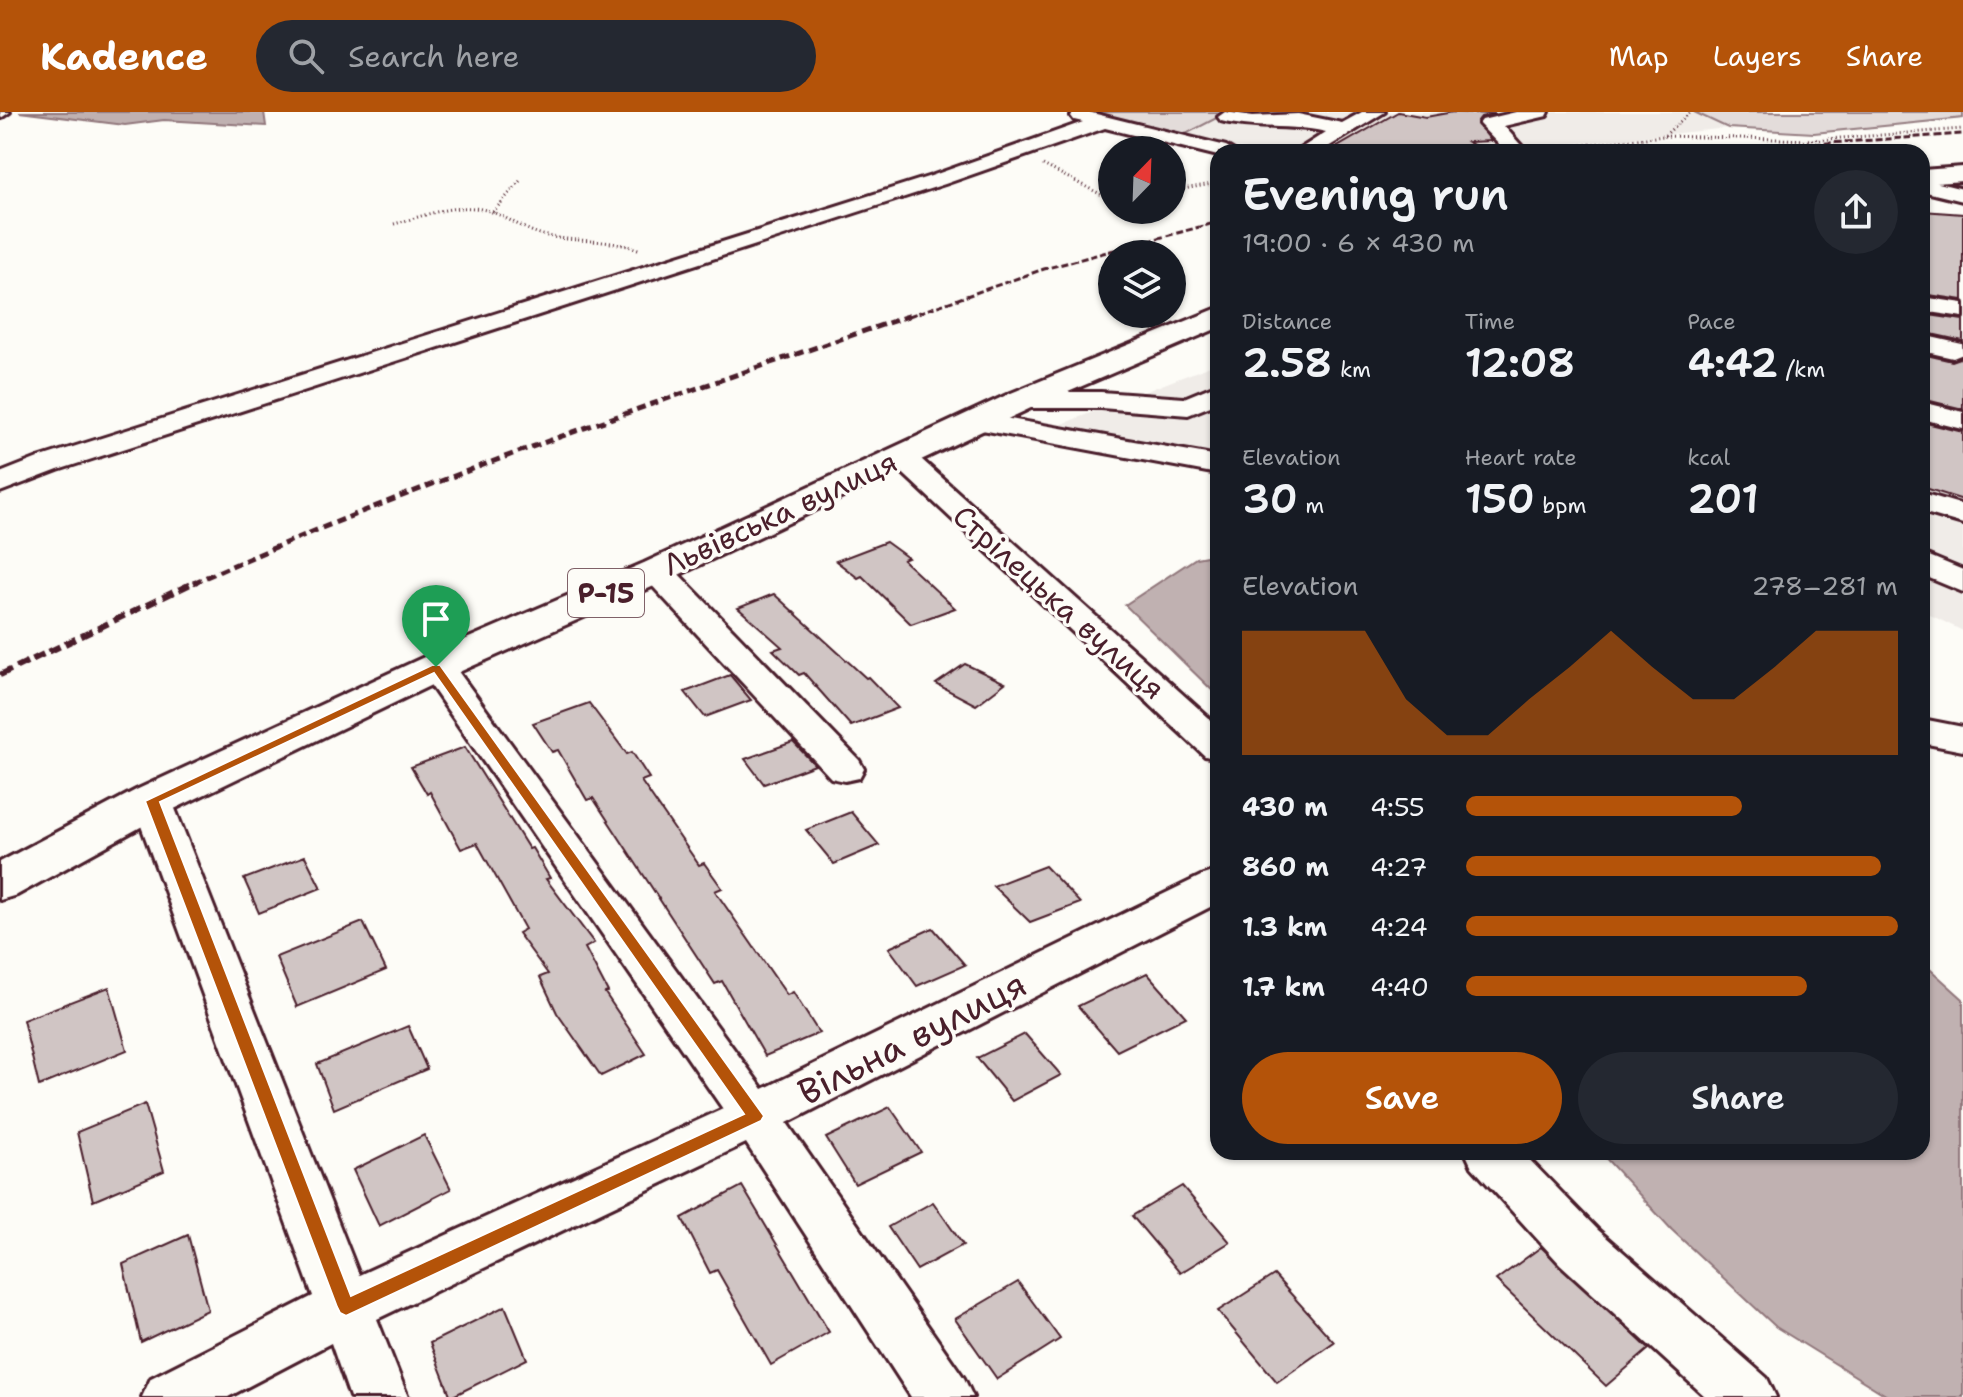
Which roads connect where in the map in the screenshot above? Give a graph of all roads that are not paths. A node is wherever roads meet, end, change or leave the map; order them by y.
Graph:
1 (1063, 112) edge
2 (1376, 112) edge
3 (1540, 112) edge
4 (1228, 117) dead end
5 (1103, 122) junction
6 (1345, 130) junction
7 (1320, 144) edge
8 (1516, 144) edge
9 (1210, 148) edge
10 (1963, 174) edge
11 (1930, 176) edge
12 (1930, 187) edge
13 (1963, 195) edge
14 (1930, 305) edge
15 (1963, 310) edge
16 (1210, 321) edge
17 (1930, 345) edge
18 (1953, 350) dead end
19 (1930, 387) edge
20 (1963, 395) edge
21 (1210, 396) edge
22 (1930, 412) edge
23 (1024, 415) junction
24 (1963, 421) edge
25 (901, 456) junction
26 (1210, 463) edge
27 (0, 483) edge
28 (1930, 505) edge
29 (1963, 515) edge
30 (1930, 567) edge
31 (657, 571) junction
32 (1963, 582) edge
33 (436, 667) junction
34 (1930, 733) edge
35 (1963, 739) edge
36 (1210, 740) edge
37 (845, 769) dead end
38 (152, 801) junction
39 (0, 883) edge
40 (1210, 889) edge
41 (755, 1116) junction
42 (1497, 1160) edge
43 (346, 1307) junction
44 (171, 1397) edge
45 (379, 1397) edge
46 (944, 1397) edge
47 (1747, 1397) edge

1 - 5 street
2 - 6 street
3 - 8 street
4 - 6 street
5 - 9 street
5 - 27 street
6 - 7 street
10 - 11 main road
12 - 13 street
14 - 15 street
16 - 23 main road, Львівська вулиця / Р-15
17 - 18 street
19 - 20 street
21 - 23 street
22 - 24 street
23 - 25 main road, Львівська вулиця / Р-15
23 - 26 street
25 - 31 main road, Львівська вулиця / Р-15
25 - 36 street, Стрілецька вулиця
28 - 29 street
30 - 32 street
31 - 33 main road, Львівська вулиця / Р-15
31 - 37 street
33 - 38 main road, Львівська вулиця / Р-15
33 - 41 street
34 - 35 street
38 - 39 main road, Львівська вулиця / Р-15
38 - 43 street
40 - 41 street, Вільна вулиця
41 - 43 street, Вільна вулиця
41 - 46 street
42 - 47 street
43 - 44 street, Вільна вулиця
43 - 45 street

